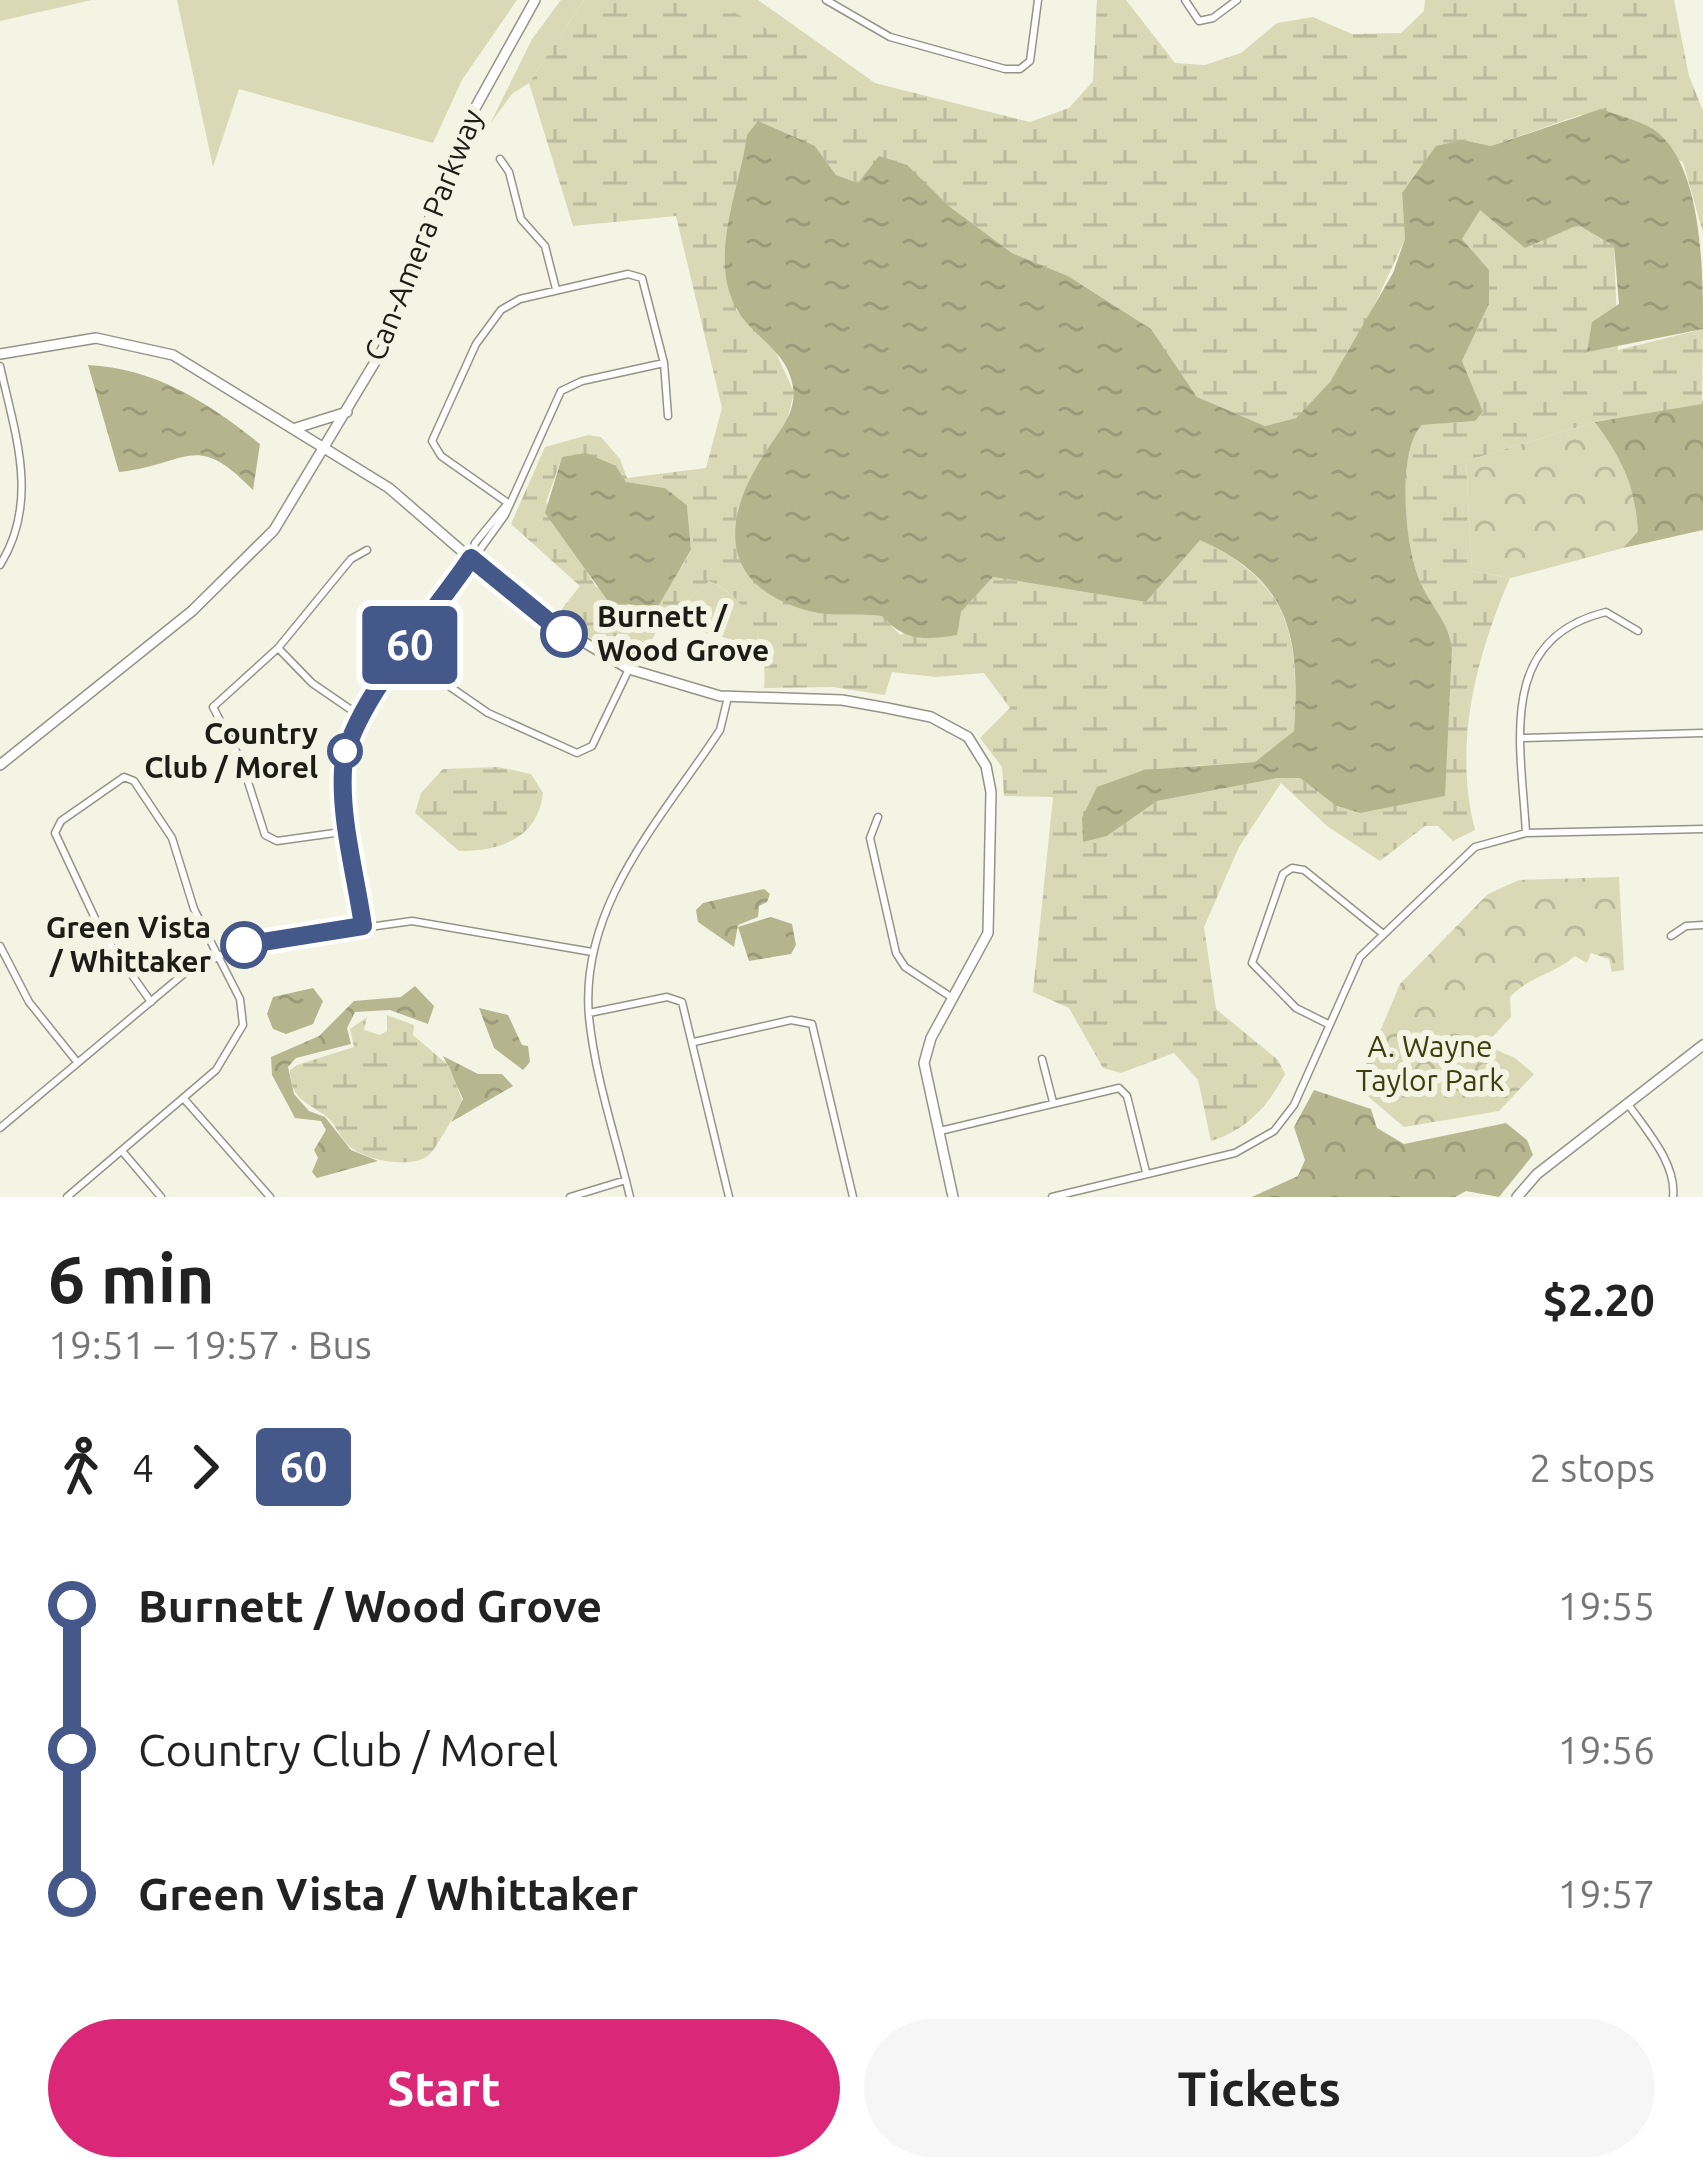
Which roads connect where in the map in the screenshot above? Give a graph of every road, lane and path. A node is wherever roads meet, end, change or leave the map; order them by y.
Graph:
1 (535, 0) edge
2 (826, 0) edge
3 (1038, 0) edge
4 (1185, 0) edge
5 (1237, 0) edge
6 (500, 160) dead end
7 (556, 289) junction
8 (0, 354) edge
9 (664, 363) junction
10 (0, 366) edge
11 (347, 412) junction
12 (668, 416) dead end
13 (294, 428) junction
14 (326, 449) junction
15 (508, 503) junction
16 (367, 550) dead end
17 (471, 558) junction
18 (0, 565) edge
19 (1638, 631) dead end
20 (278, 648) junction
21 (404, 655) junction
22 (629, 668) junction
23 (728, 697) junction
24 (360, 716) junction
25 (1703, 733) edge
26 (1522, 738) junction
27 (0, 765) edge
28 (878, 817) dead end
29 (1703, 829) edge
30 (349, 831) junction
31 (1526, 833) junction
32 (1703, 925) edge
33 (363, 926) junction
34 (1382, 933) junction
35 (1671, 936) dead end
36 (0, 946) edge
37 (592, 952) junction
38 (218, 953) junction
39 (954, 999) junction
40 (151, 1002) junction
41 (589, 1013) junction
42 (1328, 1024) junction
43 (694, 1042) junction
44 (1703, 1045) edge
45 (1042, 1059) dead end
46 (78, 1064) junction
47 (184, 1100) junction
48 (1053, 1102) junction
49 (1628, 1104) junction
50 (2, 1124) edge
51 (937, 1132) junction
52 (122, 1151) junction
53 (1146, 1173) junction
54 (626, 1180) junction
55 (67, 1197) edge
56 (161, 1197) edge
57 (270, 1197) edge
58 (571, 1197) edge
59 (630, 1197) edge
60 (729, 1197) edge
61 (853, 1197) edge
62 (953, 1197) edge
63 (1052, 1197) edge
64 (1517, 1197) edge
65 (1673, 1197) edge

1 - 11 street, Can-Amera Parkway
2 - 3 street
4 - 5 street
6 - 7 street
7 - 9 street
7 - 15 street
8 - 13 street
9 - 12 street
9 - 15 street
10 - 18 street
11 - 13 street
11 - 14 street, Can-Amera Parkway
13 - 14 street
14 - 17 street
14 - 27 street, Can-Amera Parkway
15 - 17 street
16 - 20 street
17 - 21 street
17 - 22 street
19 - 26 street
20 - 24 street
20 - 30 street
21 - 22 street
21 - 24 street
22 - 23 street
23 - 37 street
23 - 39 street
24 - 30 street
25 - 26 street
26 - 31 street
28 - 39 street
29 - 31 street
30 - 33 street
31 - 34 street
32 - 35 street
33 - 37 street
33 - 38 street
34 - 42 street
34 - 42 street
36 - 46 street
37 - 41 street
38 - 40 street
38 - 40 street
38 - 47 street
39 - 51 street
40 - 46 street
41 - 43 street
41 - 54 street
42 - 53 street
43 - 60 street
43 - 61 street
44 - 49 street
45 - 48 street
46 - 50 street
47 - 52 street
47 - 57 street
48 - 51 street
48 - 53 street
49 - 64 street
49 - 65 street
51 - 62 street
52 - 55 street
52 - 56 street
53 - 63 street
54 - 58 street
54 - 59 street

